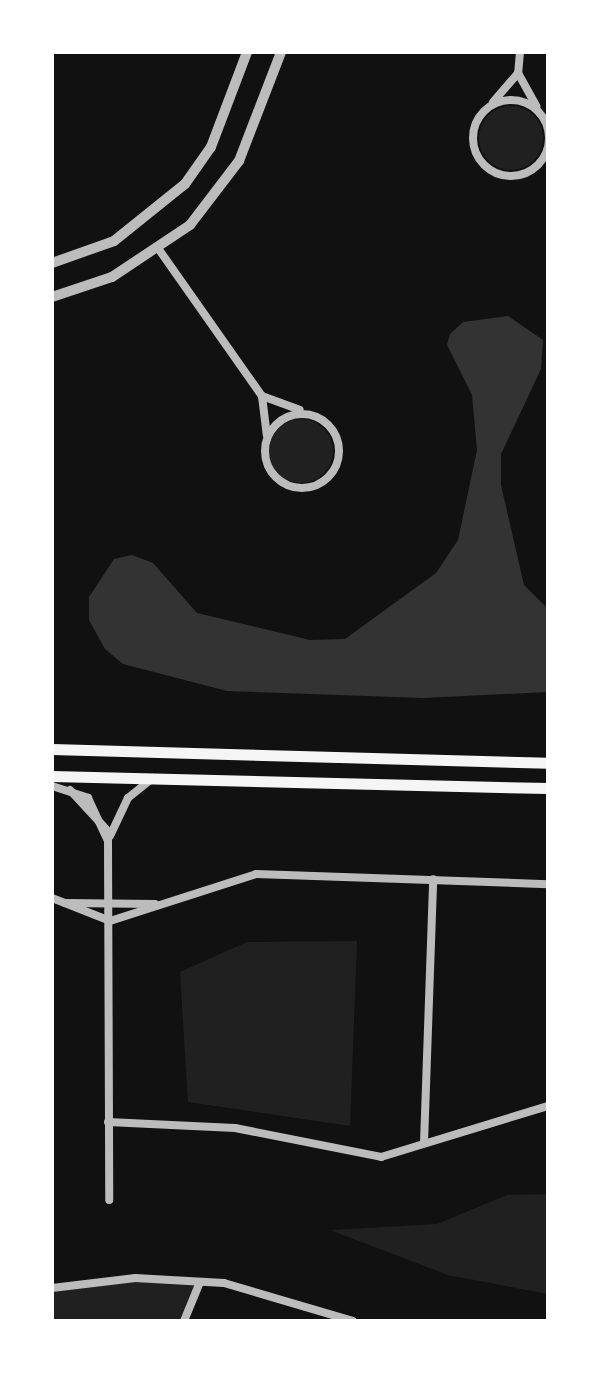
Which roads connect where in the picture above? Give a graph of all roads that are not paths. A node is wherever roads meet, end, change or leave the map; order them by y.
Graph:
1 (247, 52) edge
2 (281, 52) edge
3 (520, 52) edge
4 (518, 73) junction
5 (493, 102) junction
6 (537, 107) junction
7 (160, 251) junction
8 (52, 263) edge
9 (52, 297) edge
10 (262, 396) junction
11 (300, 410) junction
12 (267, 435) junction
13 (52, 749) edge
14 (548, 763) edge
15 (52, 776) edge
16 (156, 776) junction
17 (52, 786) edge
18 (548, 788) edge
19 (108, 841) junction
20 (433, 879) junction
21 (548, 884) edge
22 (56, 900) edge
23 (160, 903) junction
24 (110, 905) junction
25 (110, 921) junction
26 (548, 1106) edge
27 (108, 1122) junction
28 (424, 1143) junction
29 (109, 1200) dead end
30 (200, 1282) junction
31 (52, 1288) edge
32 (184, 1321) edge
33 (353, 1321) edge

1 - 8 street
2 - 7 street
3 - 4 street
4 - 5 street
4 - 6 street
5 - 6 street
5 - 6 street
7 - 9 street
7 - 10 street
10 - 11 street
10 - 12 street
11 - 12 street
11 - 12 street
13 - 14 main road
15 - 16 main road
16 - 18 main road
16 - 19 street
17 - 19 street
19 - 24 street
20 - 21 street
20 - 23 street
20 - 28 street
22 - 24 street
22 - 25 street
23 - 24 street
23 - 25 street
24 - 25 street
25 - 27 street
26 - 28 street
27 - 28 street
27 - 29 street
30 - 31 street
30 - 32 street
30 - 33 street

